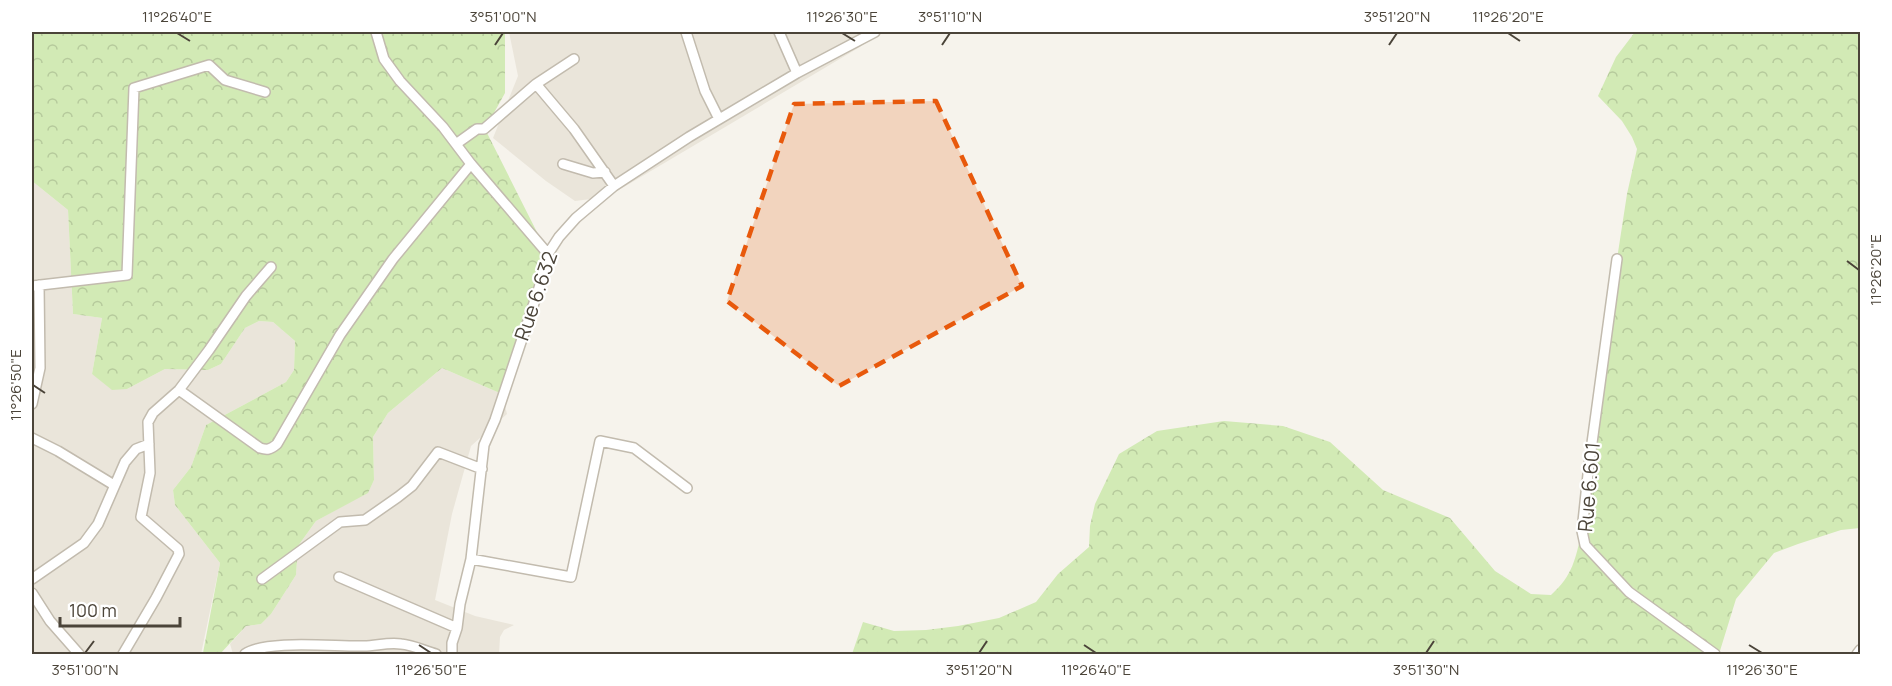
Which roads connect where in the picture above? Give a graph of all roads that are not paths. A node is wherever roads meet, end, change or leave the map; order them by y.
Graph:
1 (376, 32) edge
2 (686, 32) edge
3 (779, 32) edge
4 (875, 32) edge
5 (574, 59) dead end
6 (797, 73) junction
7 (536, 84) junction
8 (265, 92) dead end
9 (718, 119) junction
10 (456, 144) junction
11 (471, 164) junction
12 (563, 164) dead end
13 (605, 172) junction
14 (614, 186) junction
15 (548, 254) junction
16 (1617, 259) dead end
17 (271, 267) dead end
18 (35, 285) edge
19 (179, 390) junction
20 (32, 404) edge
21 (32, 438) edge
22 (149, 444) junction
23 (482, 469) junction
24 (114, 485) junction
25 (687, 488) dead end
26 (471, 559) junction
27 (339, 577) dead end
28 (32, 579) edge
29 (262, 579) dead end
30 (32, 594) edge
31 (457, 628) junction
32 (1860, 650) edge
33 (79, 654) edge
34 (123, 654) edge
35 (245, 654) edge
36 (436, 654) edge
37 (453, 654) edge
38 (1715, 654) edge
39 (1857, 654) edge

1 - 10 street
2 - 9 street
3 - 6 street
4 - 6 street, Rue 6.632
5 - 7 street
6 - 9 street, Rue 6.632
7 - 10 street
7 - 13 street
8 - 18 street
9 - 14 street, Rue 6.632
10 - 11 street
11 - 15 street
11 - 19 street
12 - 13 street
13 - 14 street
14 - 15 street, Rue 6.632
15 - 23 street, Rue 6.632
16 - 38 street, Rue 6.601
17 - 19 street
18 - 20 street
19 - 22 street
21 - 24 street
22 - 24 street
22 - 34 street
23 - 26 street, Rue 6.632
23 - 29 street
24 - 28 street
25 - 26 street
26 - 31 street, Rue 6.632
27 - 31 street
30 - 33 street
31 - 37 street, Rue 6.632
32 - 39 street
35 - 36 street

